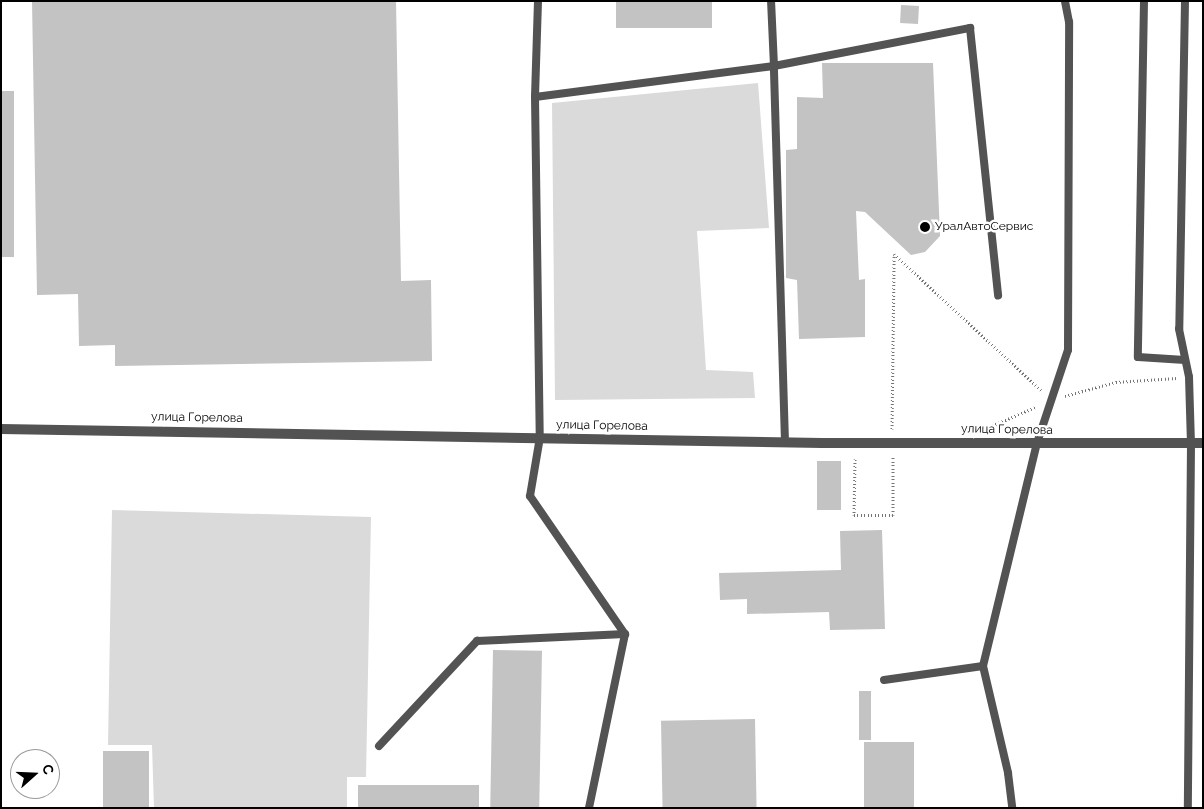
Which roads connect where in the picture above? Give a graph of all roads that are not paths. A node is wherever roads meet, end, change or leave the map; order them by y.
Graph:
1 (538, 1) edge
2 (771, 1) edge
3 (1065, 1) edge
4 (1144, 1) edge
5 (1185, 1) edge
6 (774, 66) junction
7 (535, 97) junction
8 (998, 296) dead end
9 (1185, 360) junction
10 (1, 429) edge
11 (540, 437) junction
12 (785, 442) junction
13 (1037, 443) junction
14 (1191, 444) junction
15 (1203, 444) edge
16 (625, 634) junction
17 (983, 666) junction
18 (884, 680) dead end
19 (379, 746) dead end
20 (1013, 806) edge
21 (589, 808) edge
22 (1188, 808) edge

1 - 7 lane
2 - 6 lane
3 - 13 lane
4 - 9 lane
5 - 9 lane
6 - 7 lane
6 - 8 lane
6 - 12 lane
7 - 11 lane
9 - 14 lane
10 - 11 street, улица Горелова
11 - 12 street, улица Горелова
11 - 16 lane
12 - 13 street, улица Горелова
13 - 14 street, улица Горелова
13 - 17 lane
14 - 15 street, улица Горелова
14 - 22 lane
16 - 19 lane
16 - 21 lane
17 - 18 lane
17 - 20 lane

